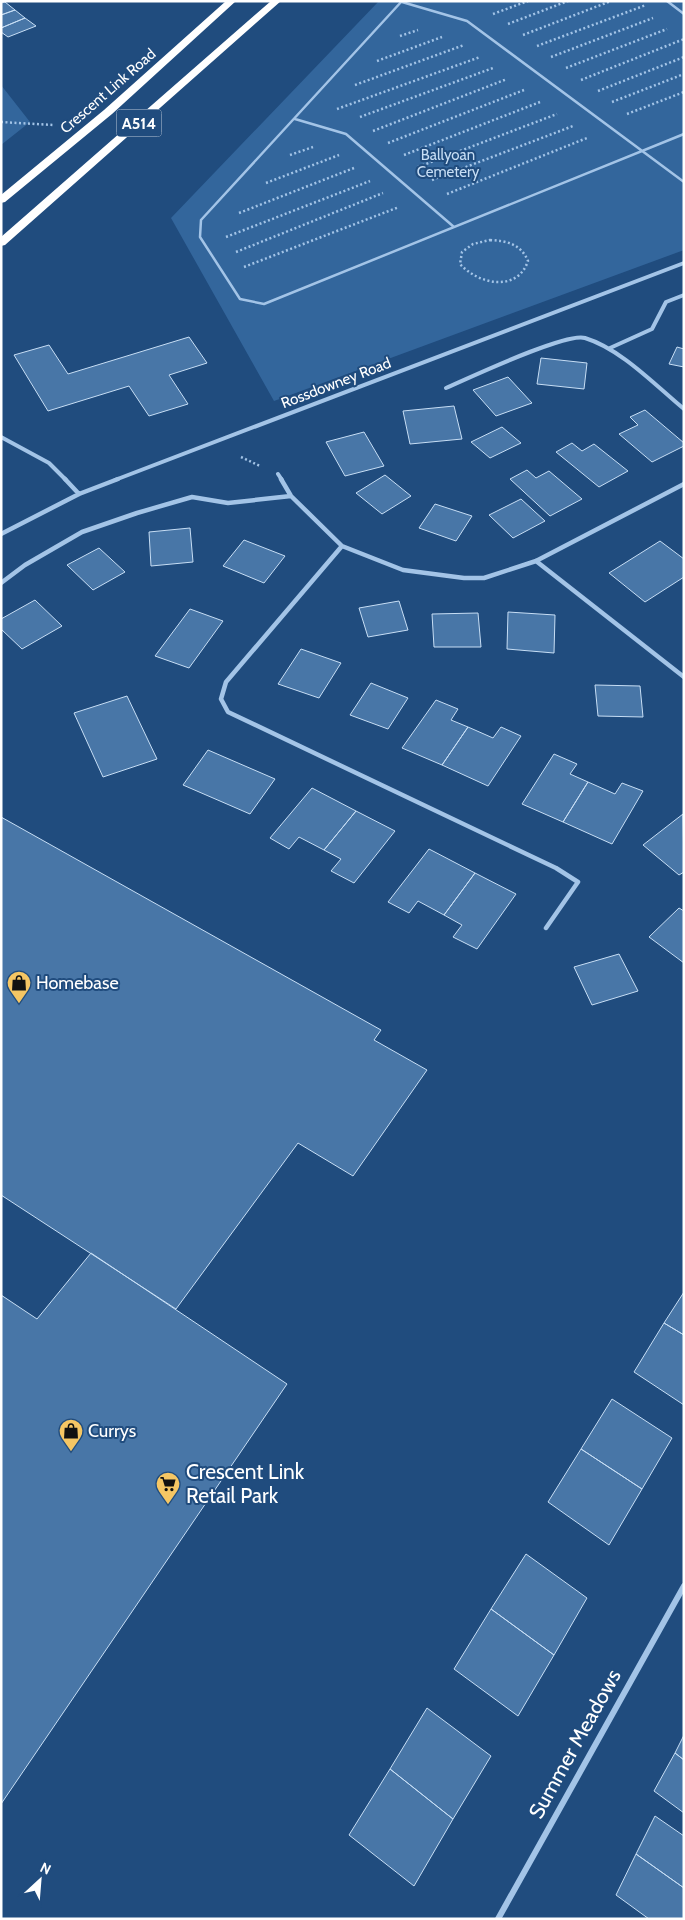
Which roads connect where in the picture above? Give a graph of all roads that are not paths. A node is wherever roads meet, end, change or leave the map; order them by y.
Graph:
1 (232, 1) edge
2 (277, 1) edge
3 (402, 1) edge
4 (667, 1) edge
5 (684, 14) edge
6 (295, 119) junction
7 (684, 134) edge
8 (643, 151) junction
9 (684, 182) edge
10 (1, 200) edge
11 (454, 227) junction
12 (1, 243) edge
13 (684, 263) edge
14 (684, 295) edge
15 (610, 348) junction
16 (446, 388) dead end
17 (684, 410) edge
18 (1, 437) edge
19 (278, 474) road end
20 (684, 484) edge
21 (79, 494) junction
22 (291, 496) junction
23 (1, 534) edge
24 (342, 546) junction
25 (536, 562) junction
26 (1, 583) edge
27 (684, 677) edge
28 (546, 928) dead end
29 (684, 1586) edge
30 (498, 1919) edge

1 - 10 highway, Crescent Link Road / A514
2 - 12 highway, A514
3 - 6 lane
3 - 8 lane
4 - 5 lane
6 - 11 lane
6 - 11 lane
7 - 8 lane
8 - 9 lane
8 - 11 lane
13 - 21 street, Rossdowney Road
14 - 15 street
15 - 16 street
15 - 17 street
18 - 21 street
19 - 22 street
20 - 25 street
21 - 23 street, Rossdowney Road
22 - 24 street
22 - 26 street
24 - 25 street
24 - 28 street
25 - 27 street
29 - 30 street, Summer Meadows

